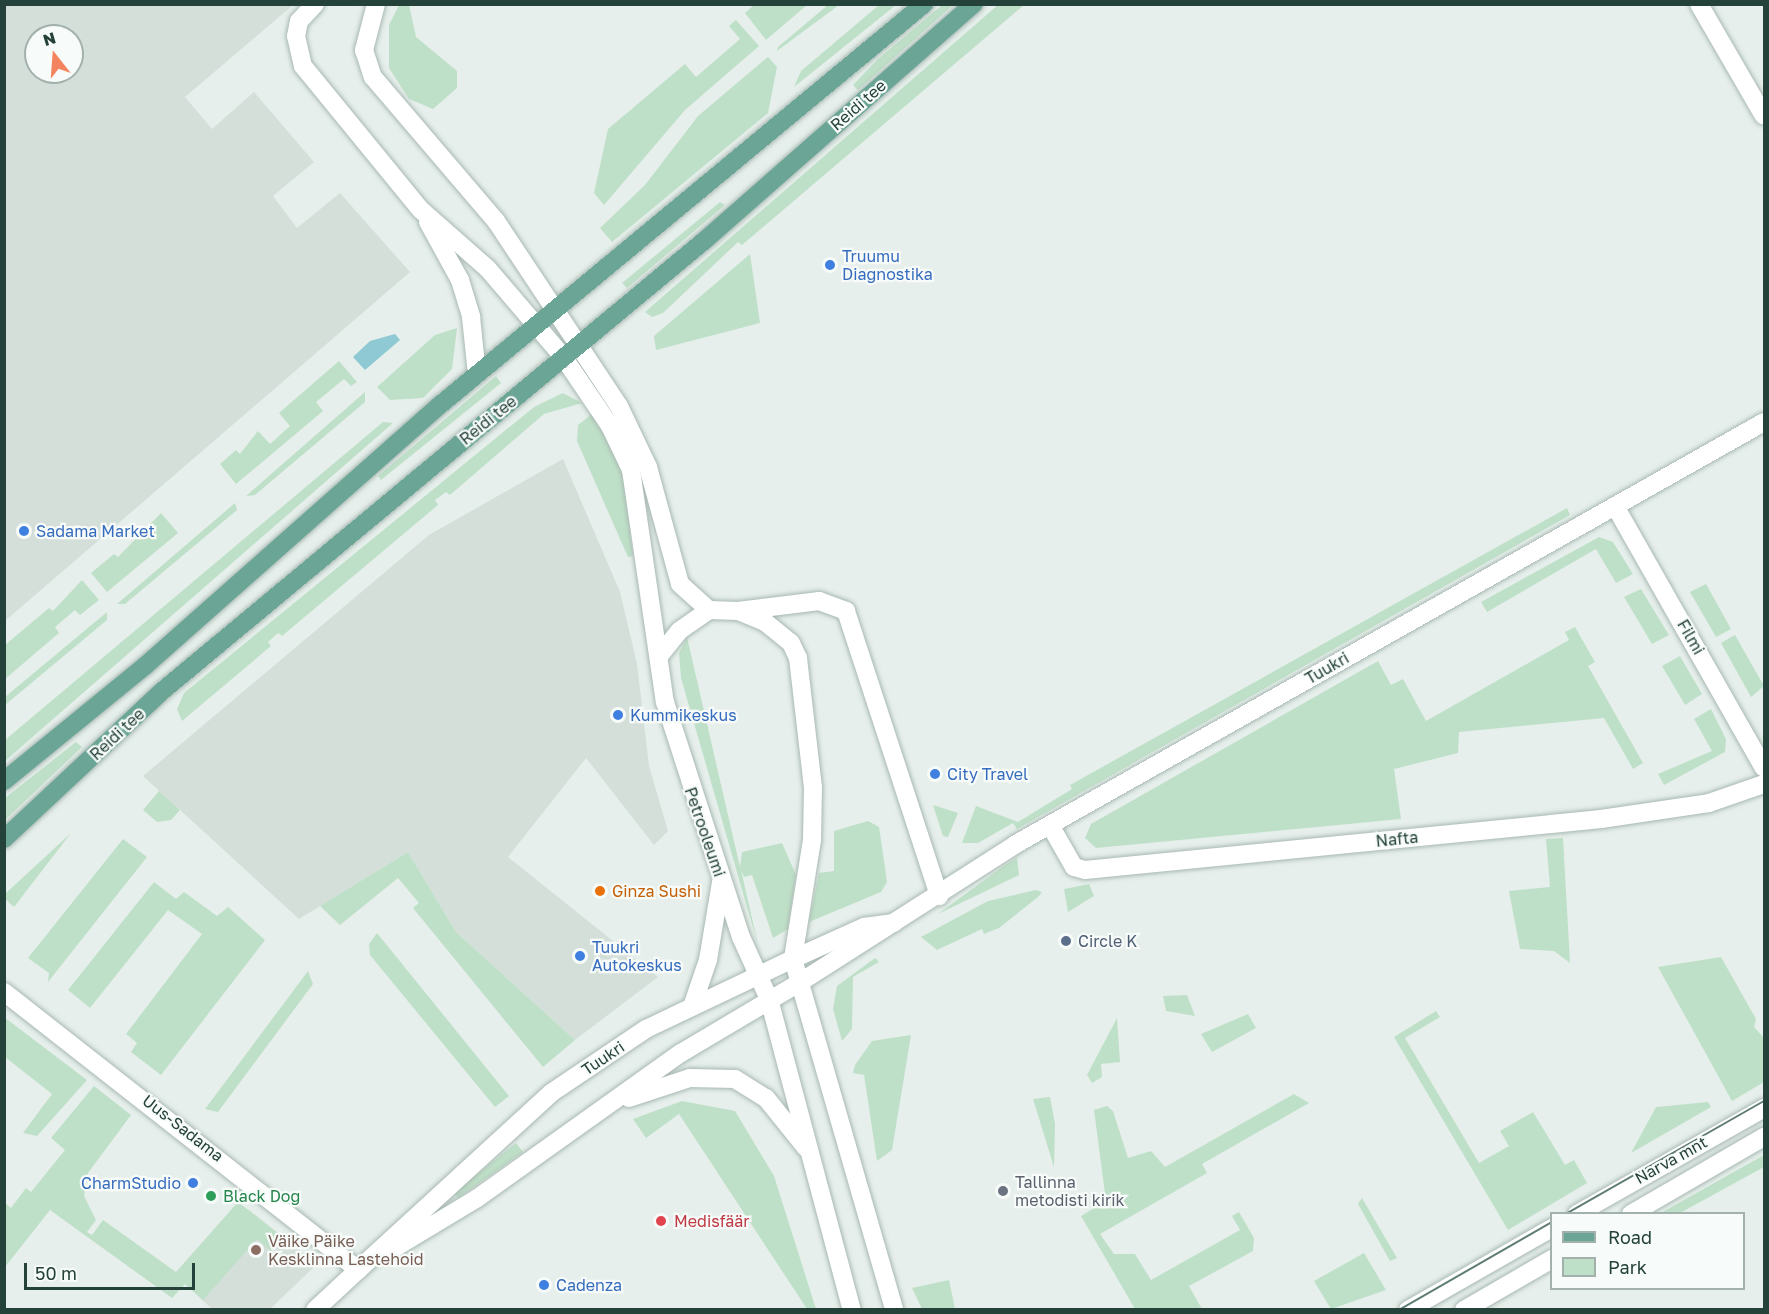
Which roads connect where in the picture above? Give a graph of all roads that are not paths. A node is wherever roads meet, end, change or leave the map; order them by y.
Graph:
1 (315, 4) edge
2 (376, 4) edge
3 (924, 4) edge
4 (974, 4) edge
5 (1700, 4) edge
6 (1764, 116) edge
7 (421, 210) junction
8 (558, 307) junction
9 (537, 325) junction
10 (580, 345) junction
11 (564, 358) junction
12 (477, 374) junction
13 (1764, 422) edge
14 (1616, 506) junction
15 (709, 610) junction
16 (738, 611) junction
17 (659, 656) junction
18 (1764, 768) edge
19 (4, 781) edge
20 (1764, 784) edge
21 (1050, 825) junction
22 (4, 839) edge
23 (722, 880) junction
24 (939, 896) junction
25 (896, 922) junction
26 (793, 959) junction
27 (757, 974) junction
28 (799, 983) junction
29 (4, 992) edge
30 (769, 999) junction
31 (693, 1004) junction
32 (605, 1107) junction
33 (1764, 1108) edge
34 (1764, 1137) edge
35 (811, 1154) junction
36 (1581, 1212) edge
37 (1634, 1212) edge
38 (1550, 1229) edge
39 (1550, 1260) edge
40 (358, 1270) junction
41 (315, 1310) edge
42 (852, 1310) edge
43 (894, 1310) edge
44 (1408, 1310) edge
45 (1464, 1310) edge

1 - 7 street
2 - 8 street
3 - 8 main road, Reidi tee
4 - 10 main road, Reidi tee
5 - 6 street
7 - 9 street, Petrooleumi
7 - 12 street
8 - 9 main road, Reidi tee
8 - 10 street
9 - 11 street, Petrooleumi
9 - 12 main road, Reidi tee
10 - 11 main road, Reidi tee
10 - 15 street
11 - 17 street, Petrooleumi
11 - 22 main road, Reidi tee
12 - 19 main road, Reidi tee
13 - 14 street, Tuukri
14 - 18 street, Filmi
14 - 21 street, Tuukri
15 - 16 street
15 - 17 street
16 - 24 street
16 - 26 street
17 - 23 street, Petrooleumi
20 - 21 street, Nafta
21 - 24 street, Tuukri
23 - 27 street, Petrooleumi
23 - 31 street
24 - 25 street, Tuukri
25 - 26 street, Tuukri
25 - 28 street, Tuukri
26 - 27 street, Tuukri
26 - 28 street
27 - 30 street, Petrooleumi
27 - 31 street, Tuukri
28 - 30 street, Tuukri
28 - 43 street
29 - 40 street, Uus-Sadama
30 - 32 street, Tuukri
30 - 35 street, Petrooleumi
31 - 40 street, Tuukri
32 - 35 street
32 - 40 street, Tuukri
33 - 36 street, Narva mnt
34 - 37 street, Narva mnt
35 - 42 street, Petrooleumi
38 - 44 street
39 - 45 street
40 - 41 street, Tuukri

